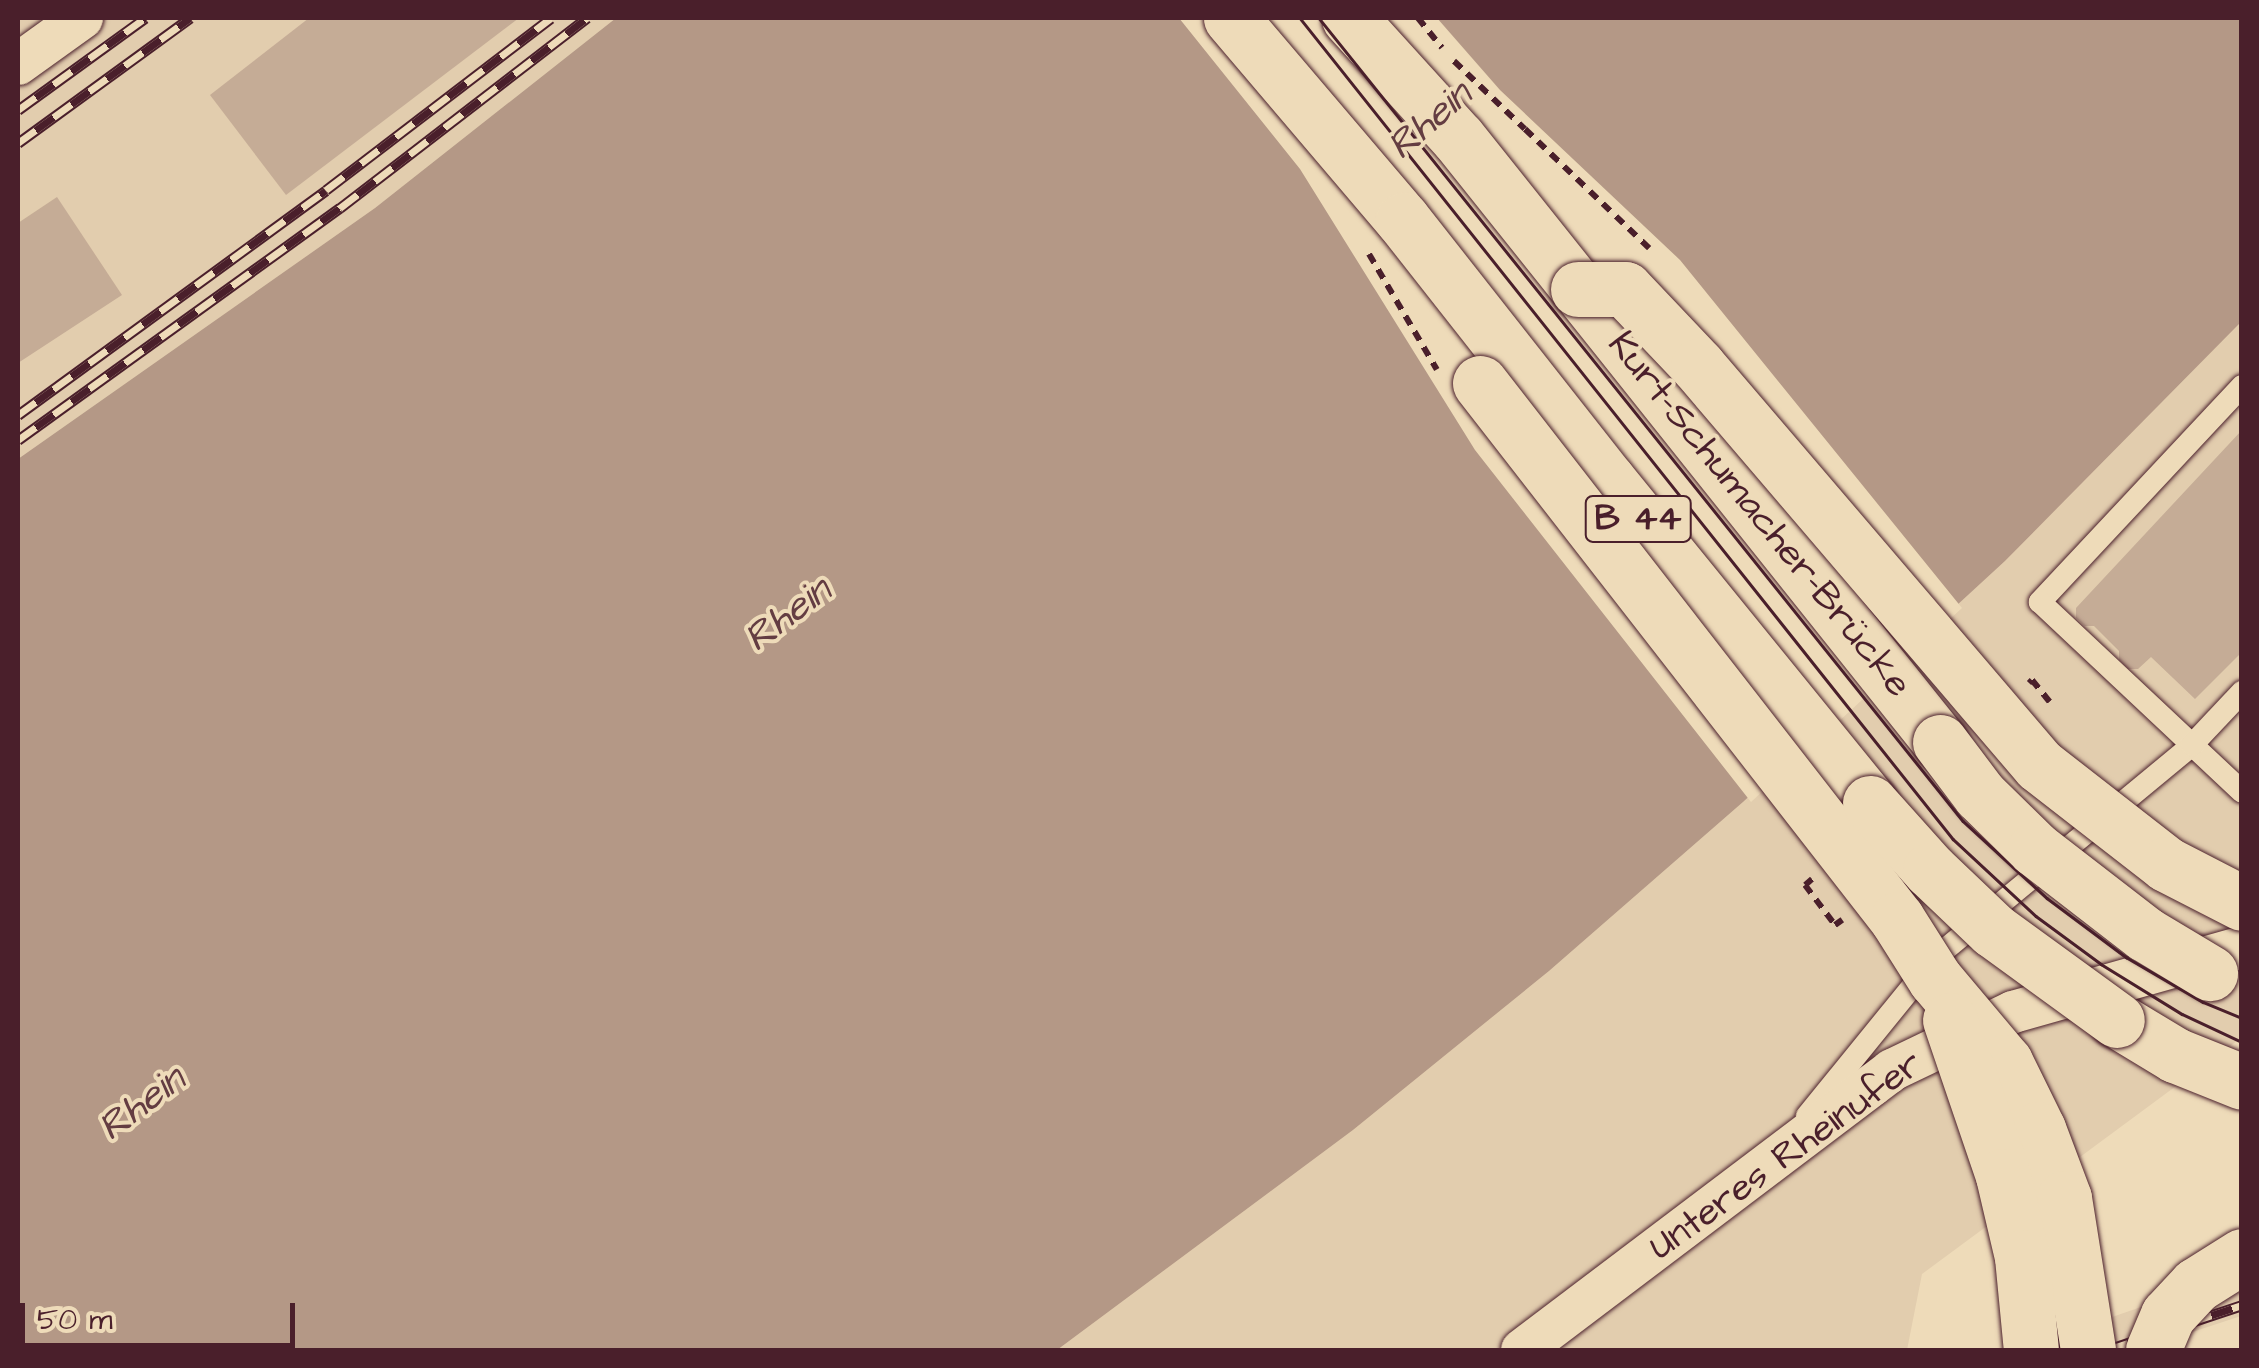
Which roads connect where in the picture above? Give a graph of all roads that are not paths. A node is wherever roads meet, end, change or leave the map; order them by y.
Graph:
1 (82, 18) edge
2 (1230, 18) edge
3 (1350, 18) edge
4 (18, 64) edge
5 (1395, 235) junction
6 (1578, 289) junction
7 (2242, 386) edge
8 (2242, 692) edge
9 (2192, 744) junction
10 (2242, 792) edge
11 (2242, 903) edge
12 (2242, 947) edge
13 (1935, 980) junction
14 (2242, 988) edge
15 (2242, 1082) edge
16 (1774, 1158) junction
17 (2242, 1256) edge
18 (1522, 1350) edge
19 (2031, 1350) edge
20 (2088, 1350) edge
21 (2153, 1350) edge

1 - 4 street
2 - 5 highway, B 44
3 - 6 highway, B 44
5 - 13 highway, bridge
5 - 15 highway, B 44, bridge
6 - 11 highway, bridge
6 - 14 highway, Kurt-Schumacher-Brücke / B 44, bridge
7 - 9 lane
8 - 9 lane
9 - 10 lane
9 - 16 lane
12 - 16 street, Unteres Rheinufer
13 - 19 highway, bridge
13 - 20 highway, bridge
16 - 18 street, Unteres Rheinufer
17 - 21 highway, bridge

